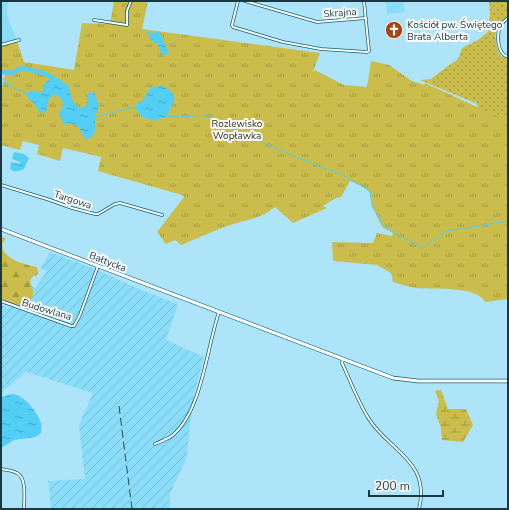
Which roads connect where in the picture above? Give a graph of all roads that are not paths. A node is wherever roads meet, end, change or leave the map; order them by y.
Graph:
1 (131, 1) edge
2 (238, 1) edge
3 (245, 1) edge
4 (364, 1) edge
5 (366, 18) junction
6 (94, 20) dead end
7 (507, 20) edge
8 (19, 40) dead end
9 (1, 45) edge
10 (508, 57) edge
11 (1, 185) edge
12 (162, 215) dead end
13 (1, 229) edge
14 (98, 266) junction
15 (1, 302) edge
16 (219, 312) junction
17 (343, 359) junction
18 (508, 381) edge
19 (155, 444) dead end
20 (1, 469) edge
21 (24, 509) edge
22 (419, 509) edge

1 - 6 street
2 - 5 street
3 - 5 street, Skrajna
4 - 5 street
7 - 10 street
8 - 9 street
11 - 12 street, Targowa
13 - 14 main road, Bałtycka
14 - 15 street, Budowlana
14 - 16 main road, Bałtycka
16 - 17 main road, Bałtycka
16 - 19 street
17 - 18 main road, Bałtycka
17 - 22 street
20 - 21 street

